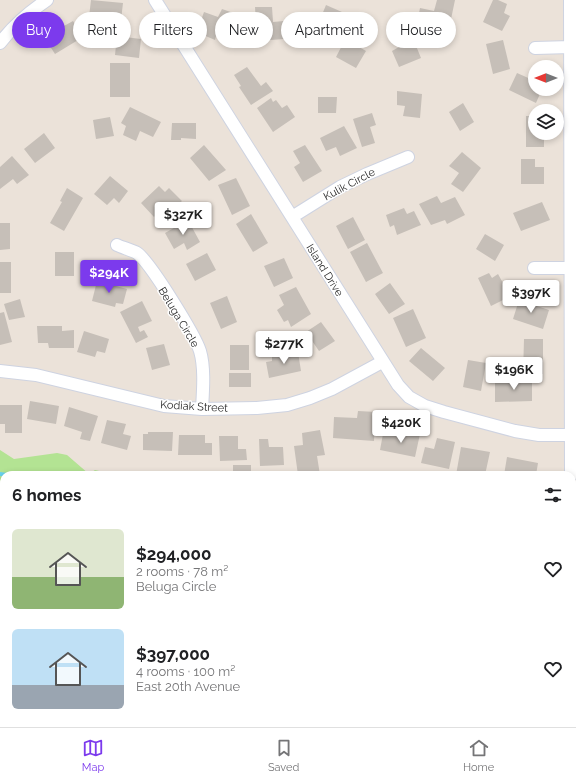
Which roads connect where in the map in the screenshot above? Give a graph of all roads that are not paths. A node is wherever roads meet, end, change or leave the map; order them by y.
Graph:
1 (47, 0) edge
2 (570, 0) edge
3 (160, 1) edge
4 (0, 43) edge
5 (571, 47) junction
6 (535, 48) dead end
7 (408, 157) dead end
8 (292, 217) junction
9 (117, 246) dead end
10 (534, 268) dead end
11 (571, 268) junction
12 (382, 362) junction
13 (0, 371) edge
14 (574, 402) edge
15 (202, 409) junction
16 (571, 435) junction
17 (571, 471) edge

1 - 4 street
2 - 5 street
3 - 8 street, Island Drive
5 - 6 street
5 - 11 street
7 - 8 street, Kulik Circle
8 - 12 street, Island Drive
9 - 15 street, Beluga Circle
10 - 11 street
11 - 14 street
12 - 15 street, Kodiak Street
12 - 16 street, Island Drive
13 - 15 street, Kodiak Street
14 - 16 street
16 - 17 street

